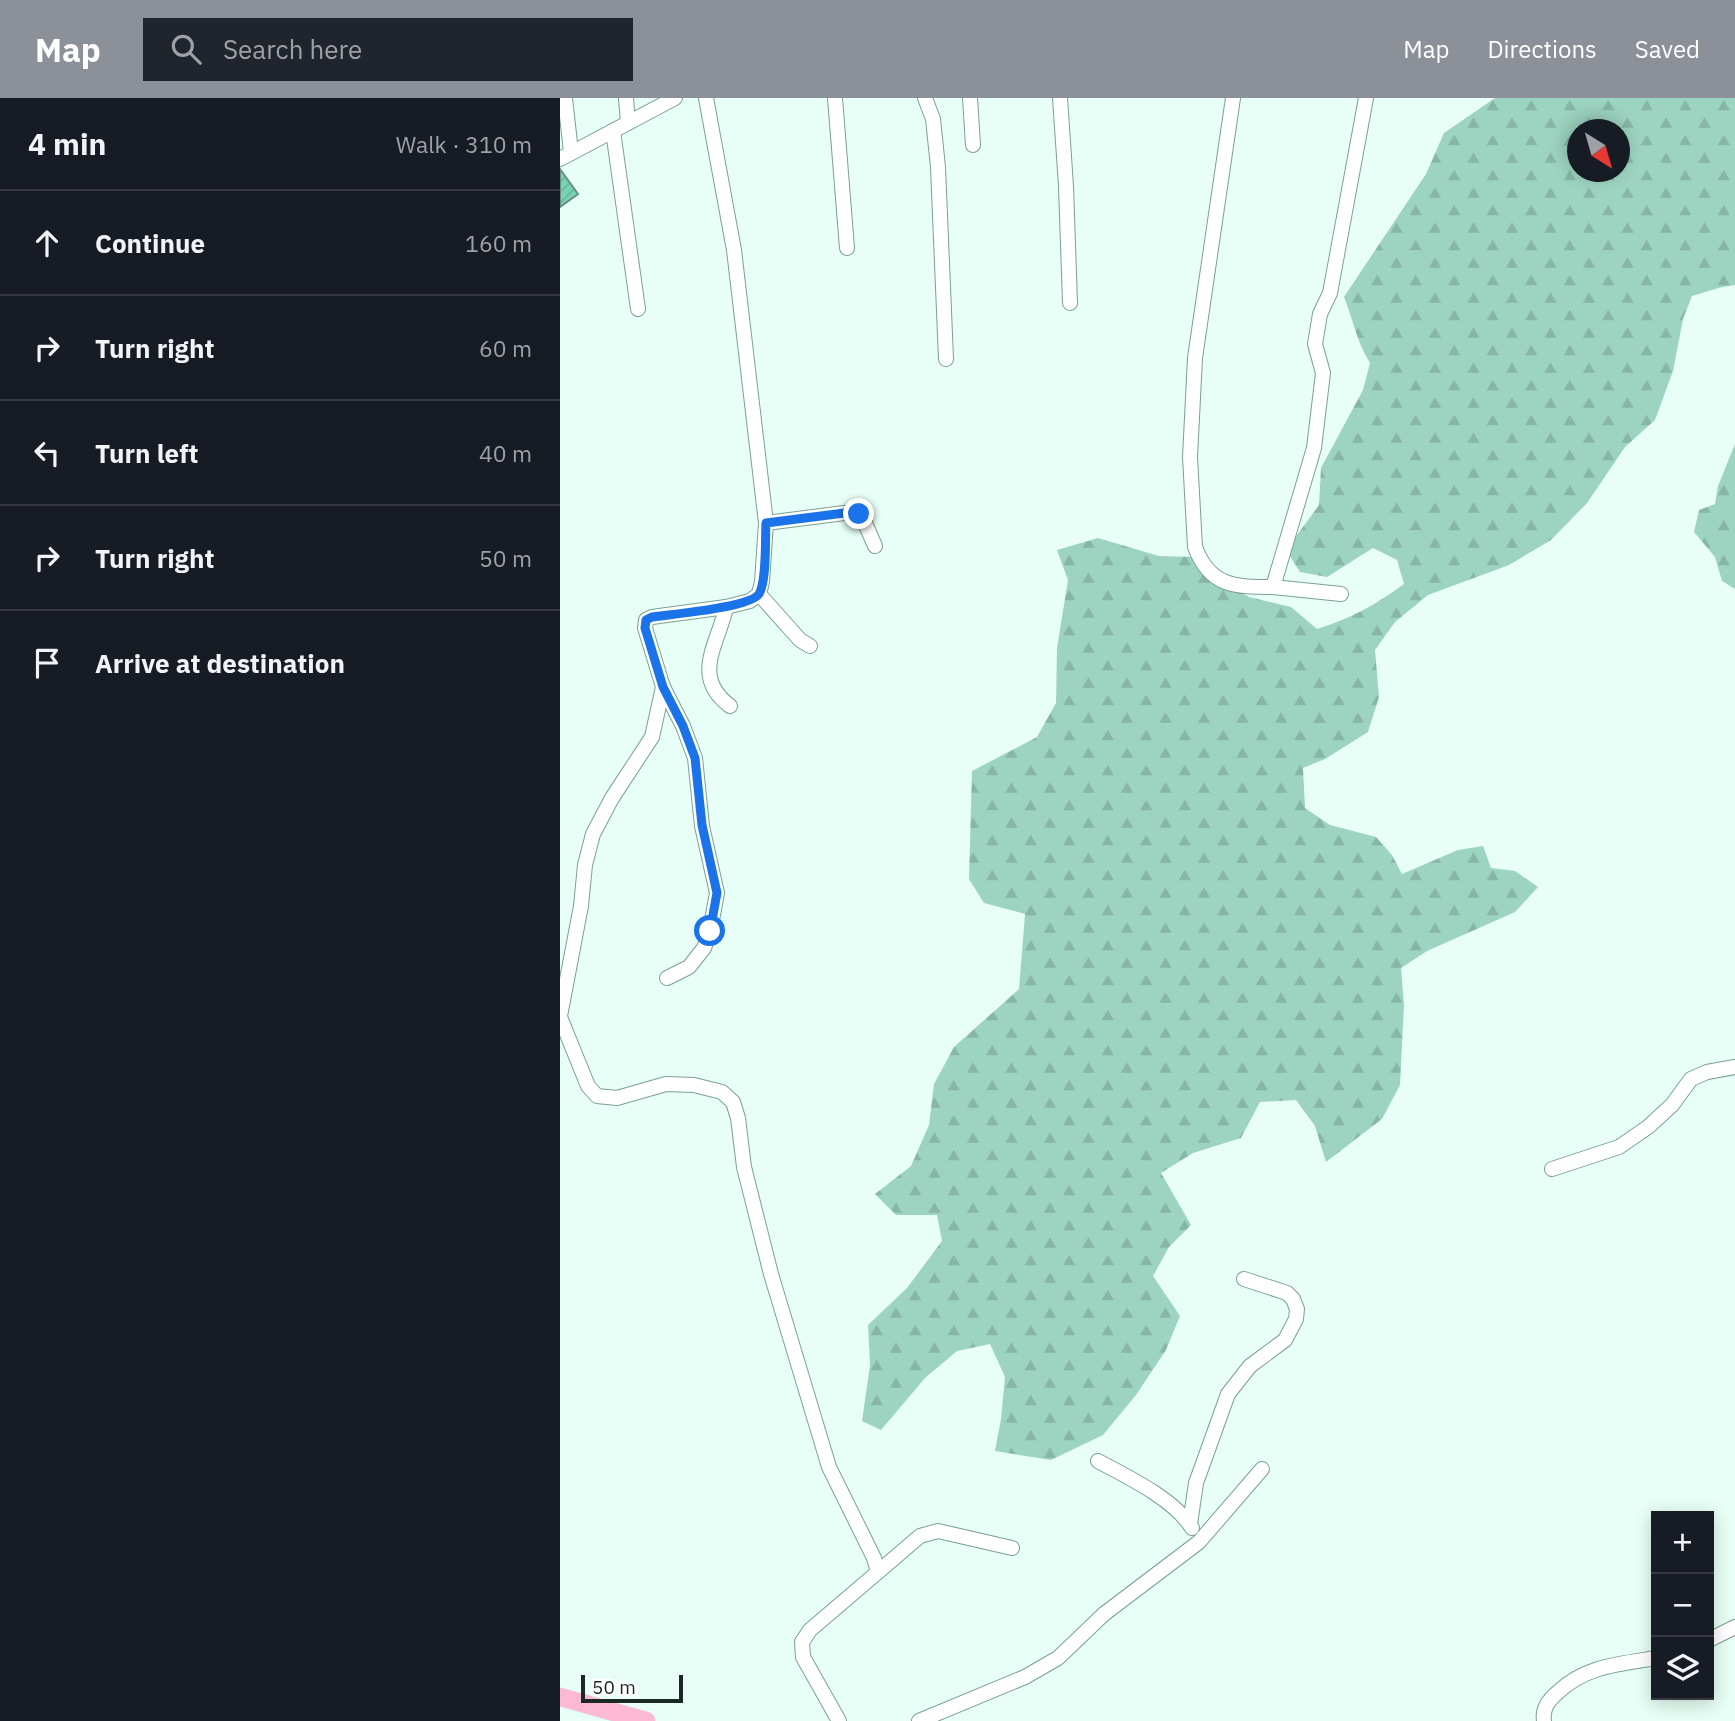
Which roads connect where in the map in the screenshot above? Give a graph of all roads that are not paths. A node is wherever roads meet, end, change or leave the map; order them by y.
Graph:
1 (565, 98) edge
2 (626, 98) edge
3 (675, 98) edge
4 (706, 98) edge
5 (835, 98) edge
6 (925, 98) edge
7 (970, 98) edge
8 (1060, 98) edge
9 (1233, 98) edge
10 (1366, 98) edge
11 (628, 123) junction
12 (613, 131) junction
13 (973, 145) dead end
14 (566, 155) edge
15 (847, 248) dead end
16 (1070, 303) dead end
17 (638, 309) dead end
18 (946, 359) dead end
19 (766, 523) junction
20 (875, 546) dead end
21 (1273, 587) junction
22 (759, 594) junction
23 (1341, 594) dead end
24 (726, 607) junction
25 (810, 646) dead end
26 (663, 687) junction
27 (730, 706) dead end
28 (667, 978) dead end
29 (560, 1017) edge
30 (1735, 1067) edge
31 (1552, 1169) dead end
32 (1244, 1279) dead end
33 (1098, 1461) dead end
34 (1262, 1469) dead end
35 (1190, 1524) junction
36 (1199, 1542) junction
37 (1012, 1548) dead end
38 (878, 1572) junction
39 (1735, 1627) edge
40 (1714, 1638) edge
41 (1651, 1659) edge
42 (560, 1697) edge
43 (646, 1721) edge
44 (839, 1721) edge
45 (919, 1721) edge
46 (1544, 1721) edge

1 - 14 street
2 - 11 street
3 - 11 street
4 - 19 street
5 - 15 street
6 - 18 street
7 - 13 street
8 - 16 street
9 - 21 street
10 - 21 street
11 - 12 street
12 - 14 street
12 - 17 street
19 - 20 street
19 - 22 street
21 - 23 street
22 - 24 street
22 - 25 street
24 - 26 street
24 - 27 street
26 - 28 street
26 - 29 street
29 - 38 street
30 - 31 street
32 - 35 street
33 - 35 street
34 - 36 street
35 - 36 street
36 - 45 street
37 - 38 street
38 - 44 street
39 - 40 street
41 - 46 street
42 - 43 main road

